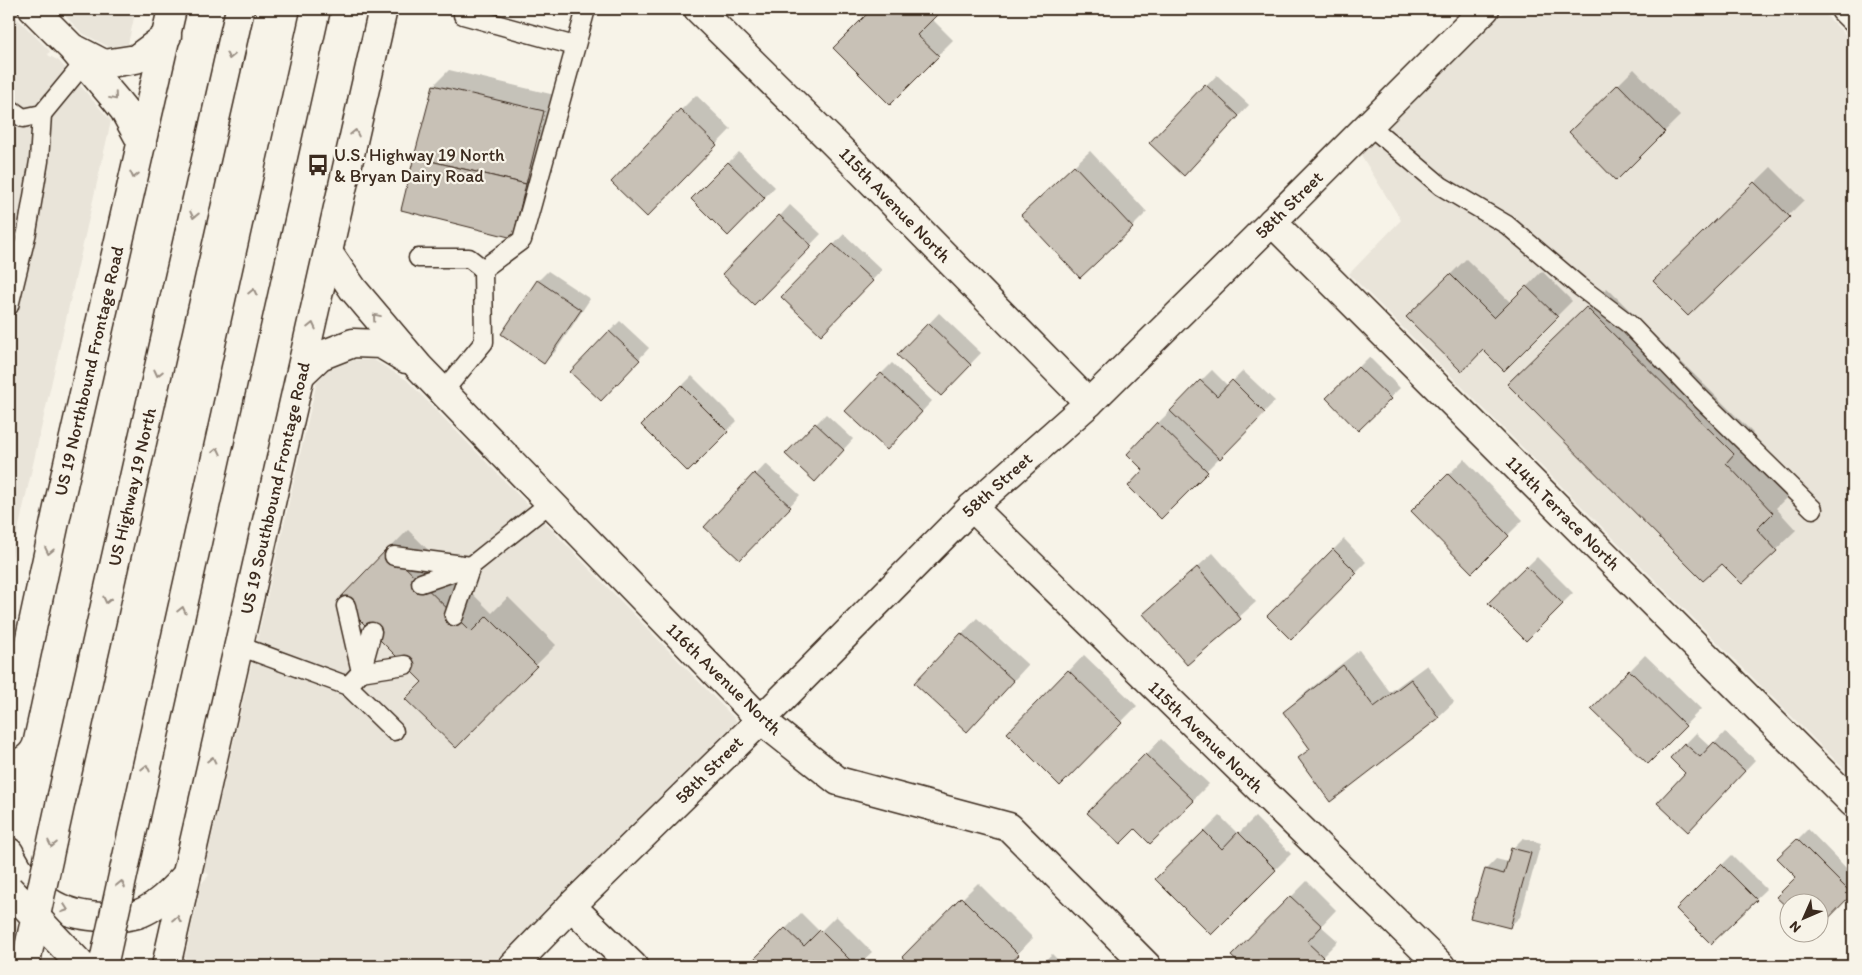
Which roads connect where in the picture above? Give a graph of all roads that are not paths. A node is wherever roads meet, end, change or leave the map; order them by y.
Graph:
1 (33, 9) edge
2 (172, 9) edge
3 (240, 9) edge
4 (316, 9) edge
5 (383, 9) edge
6 (586, 9) edge
7 (698, 9) edge
8 (1485, 9) edge
9 (1845, 9) edge
10 (462, 15) dead end
11 (1853, 17) edge
12 (167, 36) junction
13 (575, 46) junction
14 (78, 55) junction
15 (9, 108) edge
16 (42, 114) junction
17 (1369, 125) junction
18 (142, 143) junction
19 (1272, 222) junction
20 (329, 254) junction
21 (418, 258) dead end
22 (484, 269) junction
23 (9, 306) edge
24 (419, 367) junction
25 (301, 374) junction
26 (443, 392) junction
27 (1089, 403) junction
28 (550, 503) junction
29 (972, 507) junction
30 (1813, 509) dead end
31 (394, 556) dead end
32 (471, 566) junction
33 (421, 583) dead end
34 (346, 606) dead end
35 (454, 616) dead end
36 (372, 632) dead end
37 (239, 646) junction
38 (405, 665) dead end
39 (362, 672) junction
40 (348, 686) junction
41 (761, 720) junction
42 (394, 731) dead end
43 (9, 735) edge
44 (1853, 803) edge
45 (9, 852) edge
46 (186, 876) junction
47 (9, 889) edge
48 (571, 906) junction
49 (9, 944) edge
50 (26, 966) edge
51 (82, 966) edge
52 (103, 966) edge
53 (166, 966) edge
54 (513, 966) edge
55 (633, 966) edge
56 (1147, 966) edge
57 (1441, 966) edge

1 - 14 main road
2 - 12 main road, US 19 Northbound Frontage Road
3 -> 50 main road, US Highway 19 North, bridge
52 -> 4 main road, bridge
20 -> 5 main road, US 19 Southbound Frontage Road
6 - 13 lane
7 - 27 main road, 115th Avenue North
8 - 17 main road, 58th Street
9 - 11 main road
10 - 13 lane
12 - 14 main road
12 - 18 main road, US 19 Northbound Frontage Road
13 - 22 lane
14 - 16 lane
14 -> 18 main road
15 - 16 lane
16 - 23 lane
17 - 19 main road, 58th Street
17 - 30 lane
18 -> 43 main road, US 19 Northbound Frontage Road
19 - 27 main road, 58th Street
19 - 44 main road, 114th Terrace North
24 -> 20 main road, 116th Avenue North
25 -> 20 main road, US 19 Southbound Frontage Road
21 - 22 lane
22 - 26 lane
24 - 25 main road, 116th Avenue North
24 - 26 main road, 116th Avenue North
25 - 37 main road, US 19 Southbound Frontage Road
26 - 28 main road, 116th Avenue North
27 - 29 main road, 58th Street
28 - 32 lane
28 - 41 main road, 116th Avenue North
29 - 41 main road, 58th Street
29 - 57 main road, 115th Avenue North
31 - 32 lane
32 - 33 lane
32 - 35 lane
34 - 39 lane
36 - 39 lane
37 - 40 lane
46 -> 37 main road, US 19 Southbound Frontage Road
38 - 39 lane
39 - 40 lane
40 - 42 lane
41 - 48 main road, 58th Street
41 - 56 main road, 116th Avenue North
45 -> 46 main road
53 -> 46 main road, US 19 Southbound Frontage Road
47 - 51 main road, bridge
48 - 54 main road, 58th Street
48 - 55 main road
49 - 50 main road

